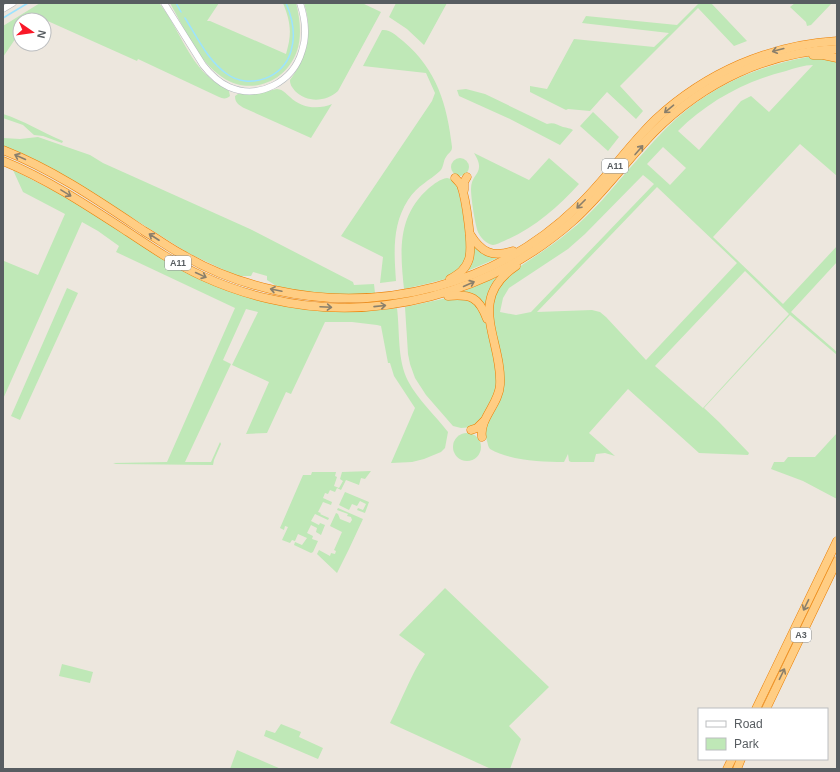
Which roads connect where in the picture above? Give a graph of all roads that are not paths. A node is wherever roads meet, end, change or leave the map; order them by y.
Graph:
1 (13, 3) edge
2 (164, 3) edge
3 (300, 3) edge
4 (3, 9) edge
5 (837, 38) edge
6 (837, 41) edge
7 (816, 43) junction
8 (837, 48) edge
9 (837, 58) edge
10 (773, 59) junction
11 (3, 150) edge
12 (3, 161) edge
13 (467, 177) dead end
14 (455, 178) dead end
15 (464, 195) junction
16 (469, 233) junction
17 (553, 238) junction
18 (528, 246) junction
19 (432, 292) junction
20 (490, 326) junction
21 (487, 418) junction
22 (471, 430) dead end
23 (482, 437) dead end
24 (837, 541) edge
25 (837, 560) edge
26 (756, 708) edge
27 (766, 708) edge
28 (732, 760) edge
29 (742, 760) edge
30 (727, 769) edge
31 (737, 769) edge

1 - 4 main road
2 - 3 main road
5 - 7 highway
6 - 7 highway, A11
7 -> 18 highway, A11
8 - 10 highway, A11
9 - 10 highway
17 -> 10 highway, A11
19 -> 11 highway, A11
12 -> 19 highway, A11
13 - 15 highway
14 - 15 highway
15 - 16 highway
16 - 18 highway
16 - 19 highway
19 -> 17 highway, A11
17 - 20 highway
18 - 19 highway, A11
19 - 20 highway
20 - 21 highway
21 - 22 highway
21 - 23 highway
24 -> 26 highway, A3
27 -> 25 highway, A3
28 - 30 highway
29 - 31 highway

